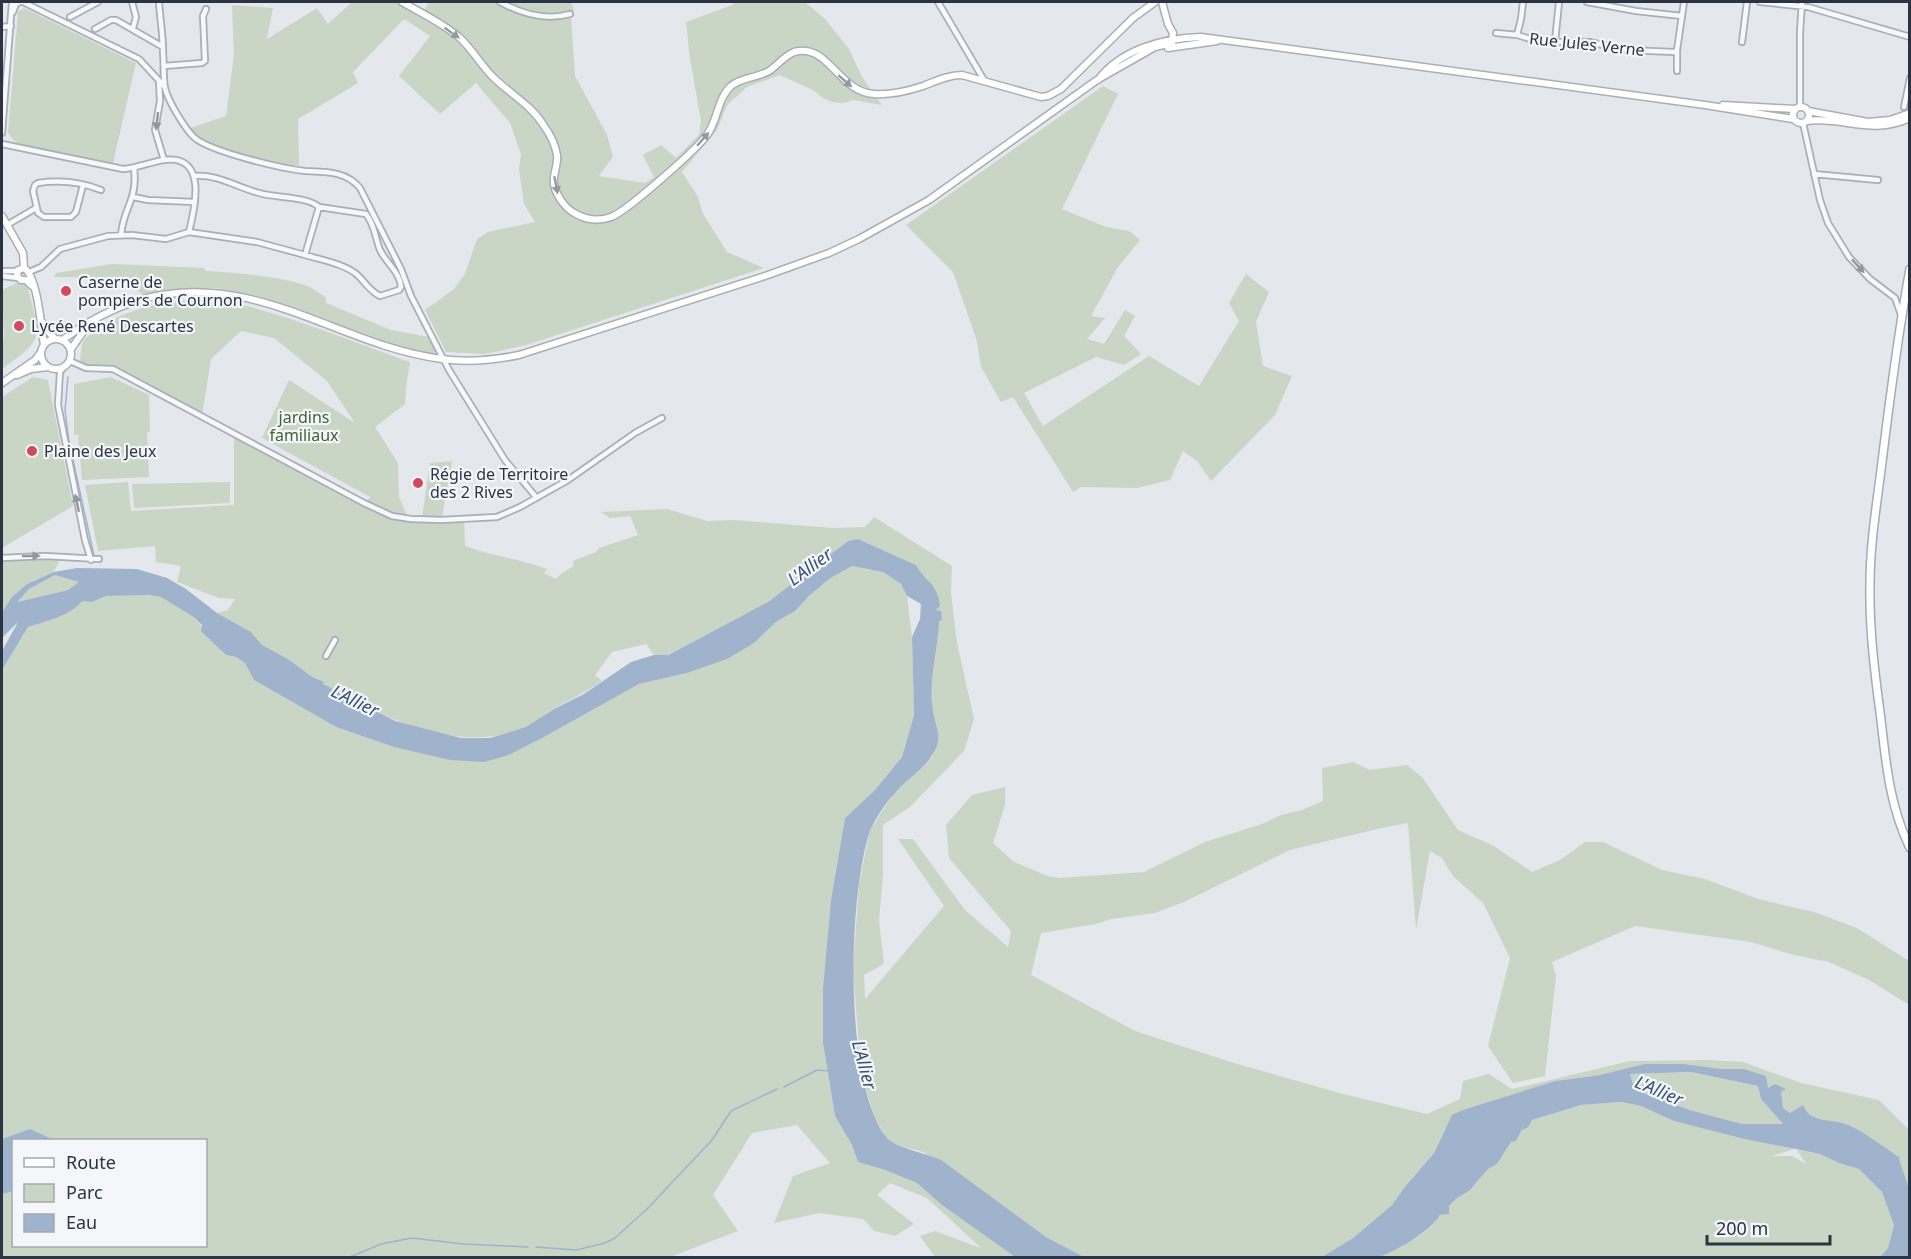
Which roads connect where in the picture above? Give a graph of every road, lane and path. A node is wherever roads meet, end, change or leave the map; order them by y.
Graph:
1 (12, 2) edge
2 (22, 2) edge
3 (94, 2) edge
4 (132, 2) edge
5 (159, 2) edge
6 (402, 2) edge
7 (500, 2) edge
8 (938, 2) edge
9 (1154, 2) edge
10 (1523, 2) edge
11 (1559, 2) edge
12 (1587, 2) edge
13 (1684, 2) edge
14 (1747, 2) edge
15 (1760, 2) edge
16 (1802, 4) edge
17 (1162, 5) edge
18 (206, 9) dead end
19 (12, 14) junction
20 (570, 14) dead end
21 (1682, 16) junction
22 (70, 17) dead end
23 (11, 26) junction
24 (2, 27) edge
25 (133, 28) junction
26 (95, 29) dead end
27 (1496, 33) dead end
28 (1517, 35) junction
29 (162, 37) junction
30 (1910, 37) edge
31 (150, 39) junction
32 (1555, 42) junction
33 (1742, 42) dead end
34 (1172, 43) junction
35 (163, 48) junction
36 (1677, 50) junction
37 (164, 66) junction
38 (1677, 71) dead end
39 (164, 73) junction
40 (151, 74) junction
41 (1910, 78) edge
42 (4, 79) edge
43 (165, 80) junction
44 (984, 80) junction
45 (1097, 80) junction
46 (158, 81) junction
47 (165, 87) junction
48 (1704, 105) junction
49 (1904, 107) dead end
50 (1797, 108) junction
51 (1808, 111) junction
52 (1910, 113) edge
53 (1910, 118) edge
54 (1793, 119) junction
55 (1805, 122) junction
56 (2, 133) edge
57 (2, 144) edge
58 (165, 160) junction
59 (134, 168) junction
60 (1814, 174) junction
61 (194, 176) junction
62 (1878, 180) dead end
63 (83, 185) junction
64 (101, 190) dead end
65 (133, 197) junction
66 (195, 202) junction
67 (319, 207) junction
68 (36, 208) junction
69 (2, 216) edge
70 (7, 225) junction
71 (189, 232) junction
72 (121, 235) junction
73 (305, 255) junction
74 (1910, 269) edge
75 (2, 271) edge
76 (24, 274) junction
77 (2, 276) edge
78 (40, 314) junction
79 (1901, 315) junction
80 (90, 323) junction
81 (59, 339) junction
82 (42, 349) junction
83 (71, 349) junction
84 (444, 360) junction
85 (70, 361) junction
86 (48, 367) junction
87 (63, 368) junction
88 (4, 382) edge
89 (662, 418) dead end
90 (536, 497) junction
91 (85, 540) junction
92 (2, 558) edge
93 (79, 558) junction
94 (99, 559) dead end
95 (91, 560) junction
96 (335, 640) dead end
97 (327, 656) dead end
98 (1910, 848) edge

1 - 19 street
2 - 19 street
2 - 40 street
3 - 22 street
4 - 25 street
5 - 29 street
6 -> 44 main road
7 - 20 street
8 - 44 street
9 - 17 main road
9 - 44 main road
10 - 28 street
11 - 32 street
12 - 21 street
13 - 21 street
14 - 33 street
15 - 16 street
16 - 30 street
16 - 50 street
17 - 34 main road
18 - 37 street
19 - 23 street
21 - 36 street
23 - 24 street
23 - 42 street
25 - 26 street
25 - 31 street
27 - 28 street, Rue Jules Verne
28 - 32 street, Rue Jules Verne
29 - 31 street
29 - 35 street
31 - 35 street
32 - 36 street, Rue Jules Verne
34 - 45 main road
34 - 45 main road
34 - 48 main road
35 - 37 street
36 - 38 street
37 - 39 street
39 - 40 street
39 - 43 street
40 - 46 street
41 - 49 street
42 - 56 street
43 - 46 street
43 - 47 street
45 - 84 main road
46 - 47 street
46 -> 58 street
47 - 84 street
48 - 50 main road
48 - 54 main road
50 - 51 main road
50 - 54 main road
51 - 52 main road
51 - 55 main road
53 - 55 main road
54 - 55 main road
55 - 60 street
57 - 59 street
58 - 59 street
58 - 61 street
59 - 65 street
60 - 62 street
60 -> 79 street
61 - 66 street
61 - 67 street
63 - 64 street
63 - 68 street
63 - 68 street
65 - 66 street
65 - 72 street
66 - 71 street
67 - 73 street
67 - 73 street
68 - 70 street
69 - 70 main road
70 - 76 main road
71 - 72 street
71 - 73 street
72 - 76 street
74 - 79 main road
75 - 76 street
76 - 77 street
76 - 78 main road
78 - 81 main road
78 - 82 main road
79 - 98 main road
80 - 81 main road
80 - 83 main road
80 - 84 main road
81 - 82 main road
81 - 83 main road
82 - 86 main road
82 - 88 main road
83 - 85 main road
84 - 90 street
85 - 87 main road
85 - 90 street
86 - 87 main road
86 - 88 main road
91 -> 87 street
89 - 90 street
91 - 93 street
91 - 95 street
92 -> 93 street
93 - 95 street
94 - 95 street
96 - 97 street

